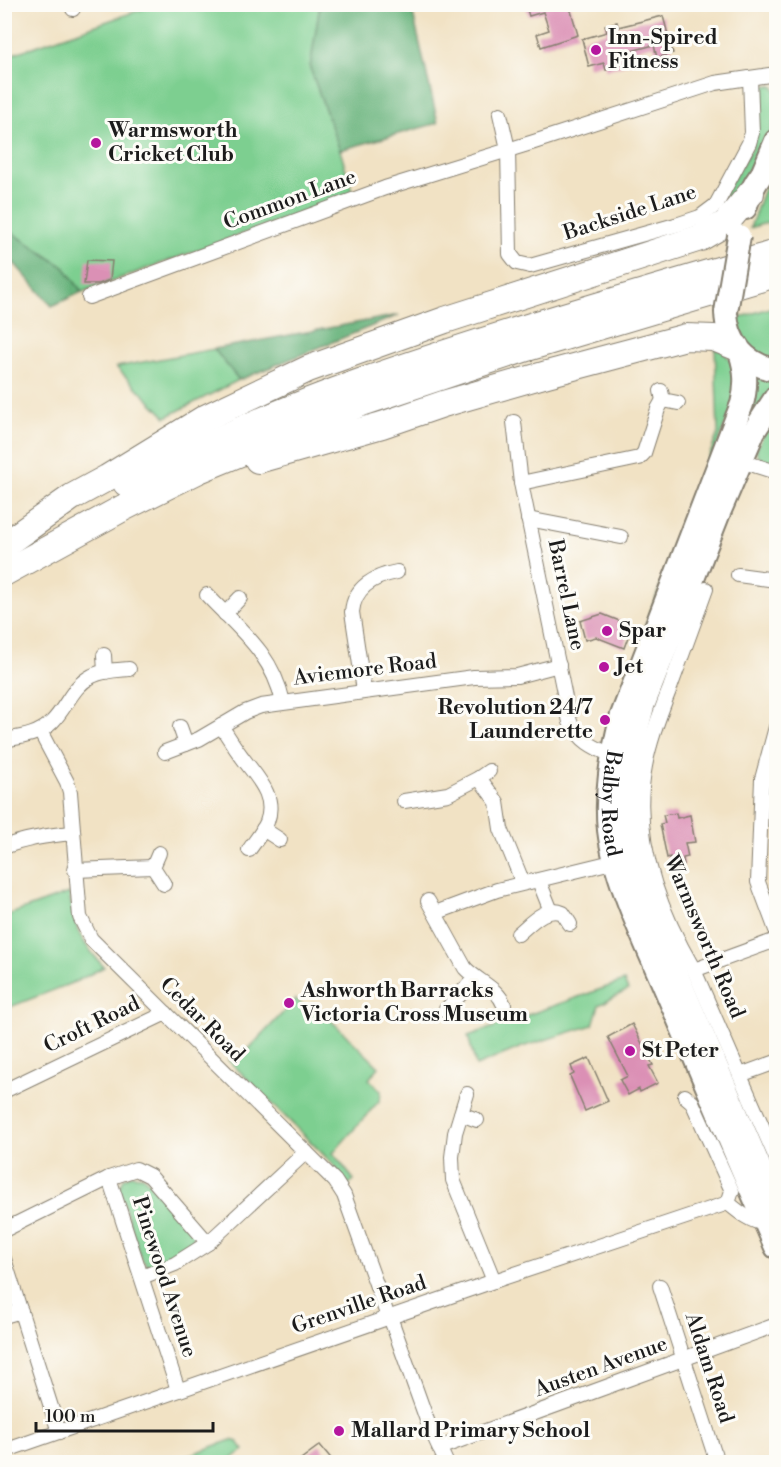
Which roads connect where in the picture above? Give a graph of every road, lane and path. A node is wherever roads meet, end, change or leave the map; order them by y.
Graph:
1 (777, 74) edge
2 (750, 78) junction
3 (500, 114) dead end
4 (777, 141) edge
5 (508, 149) junction
6 (764, 176) edge
7 (777, 253) edge
8 (777, 274) edge
9 (89, 297) dead end
10 (738, 350) junction
11 (777, 370) edge
12 (777, 397) edge
13 (678, 403) dead end
14 (513, 422) dead end
15 (741, 461) junction
16 (777, 472) edge
17 (521, 483) junction
18 (528, 519) junction
19 (621, 537) dead end
20 (4, 547) edge
21 (397, 572) dead end
22 (4, 573) edge
23 (738, 575) dead end
24 (777, 580) edge
25 (706, 589) dead end
26 (207, 595) dead end
27 (240, 598) dead end
28 (225, 614) junction
29 (104, 655) dead end
30 (559, 665) junction
31 (129, 669) dead end
32 (105, 672) junction
33 (364, 692) junction
34 (283, 702) junction
35 (221, 726) junction
36 (180, 727) dead end
37 (777, 727) edge
38 (40, 731) junction
39 (4, 740) edge
40 (186, 744) junction
41 (165, 752) dead end
42 (612, 754) junction
43 (762, 779) junction
44 (777, 780) edge
45 (404, 801) dead end
46 (263, 829) junction
47 (73, 833) junction
48 (280, 840) dead end
49 (4, 847) edge
50 (249, 850) dead end
51 (159, 853) dead end
52 (616, 861) junction
53 (153, 867) junction
54 (75, 870) junction
55 (539, 881) junction
56 (523, 883) junction
57 (164, 884) dead end
58 (551, 911) junction
59 (570, 924) dead end
60 (777, 930) edge
61 (518, 934) dead end
62 (777, 940) edge
63 (694, 970) junction
64 (475, 978) junction
65 (504, 1005) dead end
66 (445, 1011) dead end
67 (166, 1013) junction
68 (777, 1062) edge
69 (740, 1075) junction
70 (4, 1091) edge
71 (467, 1094) dead end
72 (685, 1096) dead end
73 (461, 1114) junction
74 (477, 1120) dead end
75 (306, 1152) junction
76 (777, 1158) edge
77 (109, 1178) junction
78 (728, 1203) junction
79 (771, 1214) edge
80 (4, 1230) edge
81 (208, 1243) junction
82 (777, 1247) edge
83 (4, 1259) edge
84 (142, 1277) junction
85 (494, 1281) junction
86 (660, 1286) dead end
87 (21, 1311) junction
88 (4, 1317) edge
89 (389, 1317) junction
90 (777, 1325) edge
91 (685, 1359) junction
92 (178, 1390) junction
93 (59, 1432) junction
94 (439, 1448) junction
95 (4, 1451) edge
96 (446, 1462) edge
97 (717, 1462) edge

1 - 2 street, Common Lane
2 - 5 street, Common Lane
2 - 5 street, Backside Lane
3 - 5 street
4 - 6 main road
5 - 9 street, Common Lane
6 - 10 main road, Balby Road, bridge
6 - 20 highway
7 - 20 highway
8 - 22 highway
10 - 11 main road
10 - 22 highway
10 - 42 main road, Balby Road
12 - 15 main road, Balby Road
13 - 17 street
14 - 17 street, Barrel Lane
15 - 16 street
15 - 79 main road, Balby Road
17 - 18 street, Barrel Lane
18 - 19 street
18 - 30 street, Barrel Lane
21 - 33 street
23 - 24 street
25 - 63 street, Warmsworth Road
26 - 28 street
27 - 28 street
28 - 34 street
29 - 32 street
30 - 33 street, Aviemore Road
30 - 42 street, Barrel Lane
31 - 32 street
32 - 38 street
33 - 34 street, Aviemore Road
34 - 35 street, Aviemore Road
35 - 40 street, Aviemore Road
35 - 46 street
36 - 40 street
37 - 43 street
38 - 39 street
38 - 47 street, Cedar Road
40 - 41 street, Aviemore Road
42 - 52 main road, Balby Road
43 - 44 street
43 - 60 street
45 - 56 street
46 - 48 street
46 - 50 street
47 - 49 street
47 - 54 street, Cedar Road
51 - 53 street
52 - 55 street
52 - 79 main road, Balby Road
53 - 54 street
53 - 57 street
54 - 67 street, Cedar Road
55 - 56 street
55 - 58 street
56 - 64 street
58 - 59 street
58 - 61 street
62 - 63 street
63 - 69 street, Warmsworth Road
64 - 65 street
64 - 66 street
67 - 70 street, Croft Road
67 - 75 street, Cedar Road
68 - 69 street
69 - 76 street, Warmsworth Road
71 - 73 street
72 - 78 street
73 - 74 street
73 - 85 street
75 - 81 street
75 - 89 street, Cedar Road
77 - 80 street
77 - 81 street
77 - 84 street, Pinewood Avenue
78 - 79 street
78 - 85 street, Grenville Road
79 - 82 main road, Balby Road
81 - 84 street
83 - 87 street
84 - 92 street, Pinewood Avenue
85 - 89 street, Grenville Road
86 - 91 street, Aldam Road
87 - 88 street
87 - 93 street
89 - 92 street, Grenville Road
89 - 94 street, Cedar Road
90 - 91 street, Austen Avenue
91 - 94 street, Austen Avenue
91 - 97 street, Aldam Road
92 - 93 street, Grenville Road
93 - 95 street, Grenville Road
94 - 96 street, Cedar Road

